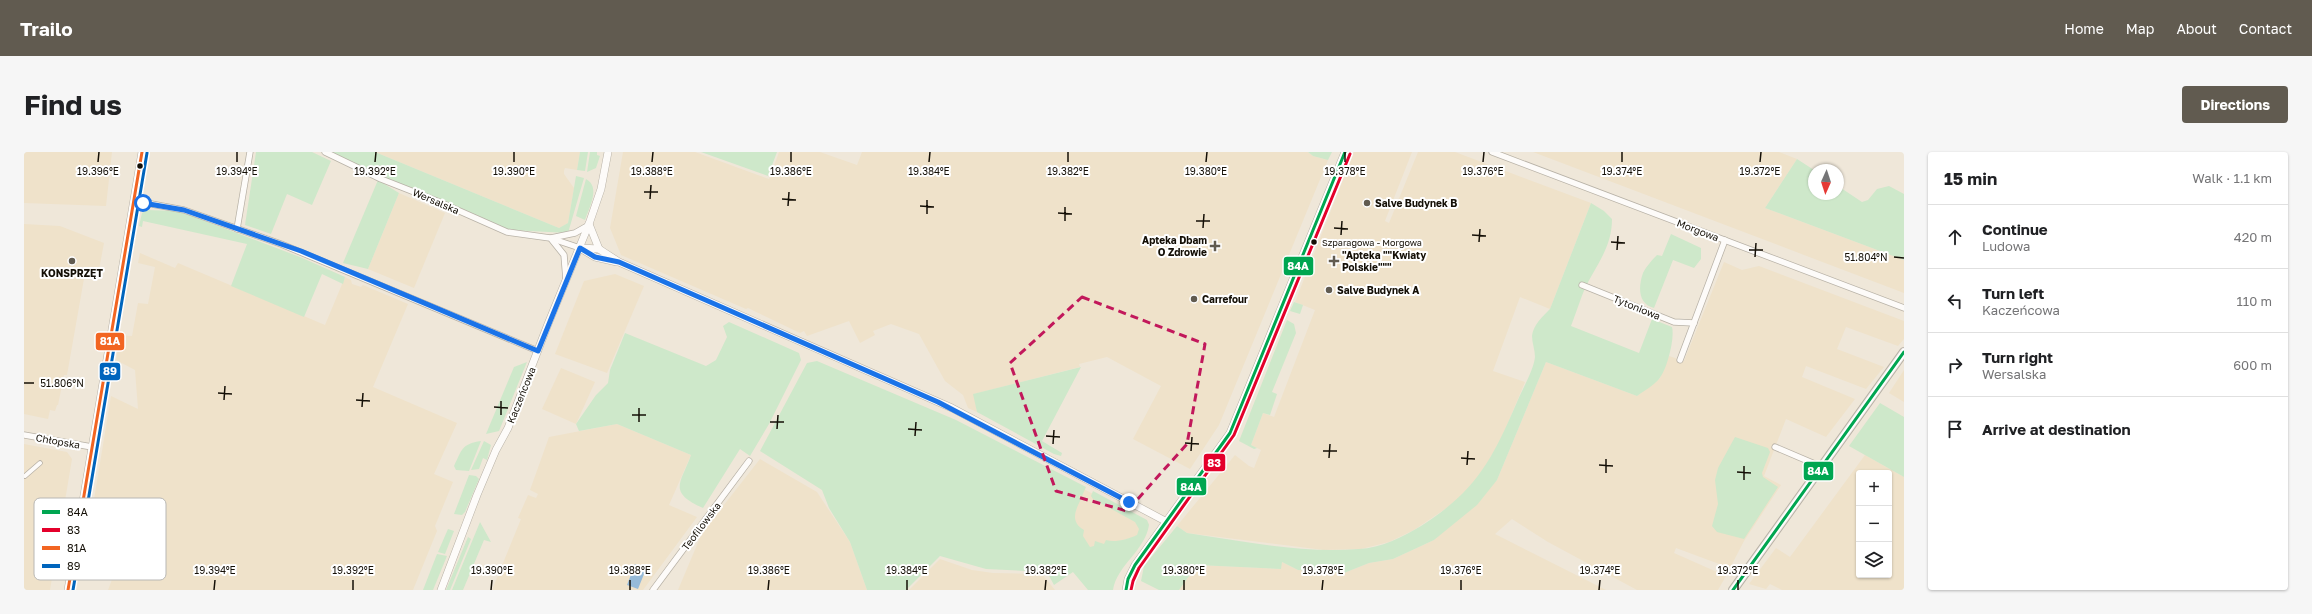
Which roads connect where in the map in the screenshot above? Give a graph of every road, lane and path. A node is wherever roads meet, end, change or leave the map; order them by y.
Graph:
1 (142, 152) edge
2 (250, 152) edge
3 (325, 152) edge
4 (608, 152) edge
5 (1345, 152) edge
6 (1492, 152) edge
7 (135, 201) junction
8 (590, 224) junction
9 (237, 229) junction
10 (550, 238) junction
11 (1725, 240) junction
12 (580, 248) junction
13 (599, 249) junction
14 (619, 262) junction
15 (566, 280) junction
16 (1582, 285) dead end
17 (1904, 308) edge
18 (1694, 323) junction
19 (538, 351) junction
20 (1904, 352) edge
21 (1680, 360) dead end
22 (24, 435) edge
23 (92, 447) junction
24 (1774, 447) dead end
25 (749, 461) dead end
26 (40, 463) dead end
27 (1822, 467) junction
28 (25, 476) edge
29 (83, 498) edge
30 (1166, 522) junction
31 (70, 580) edge
32 (68, 590) edge
33 (441, 590) edge
34 (653, 590) edge
35 (1126, 590) edge
36 (1733, 590) edge

1 - 7 street
2 - 9 street
3 - 10 street, Wersalska
4 - 8 street, Kaczeńcowa
5 - 30 street
6 - 11 street, Morgowa
7 - 9 street
7 - 23 street
8 - 10 street, Wersalska
8 - 12 street, Kaczeńcowa
8 - 13 street
9 - 19 street
10 - 12 street, Wersalska
10 - 15 street
11 - 17 street, Morgowa
11 - 18 street
12 - 13 street, Wersalska
12 - 14 street, Wersalska
12 - 15 street, Kaczeńcowa
13 - 14 street, Wersalska
14 - 30 street, Wersalska
15 - 19 street, Kaczeńcowa
16 - 18 street, Tytoniowa
18 - 21 street
19 - 33 street, Kaczeńcowa
20 - 27 main road
22 - 23 street, Chłopska
23 - 29 street
24 - 27 street
25 - 34 street, Teofilowska
26 - 28 street
27 - 36 main road
30 - 35 street
31 - 32 street

